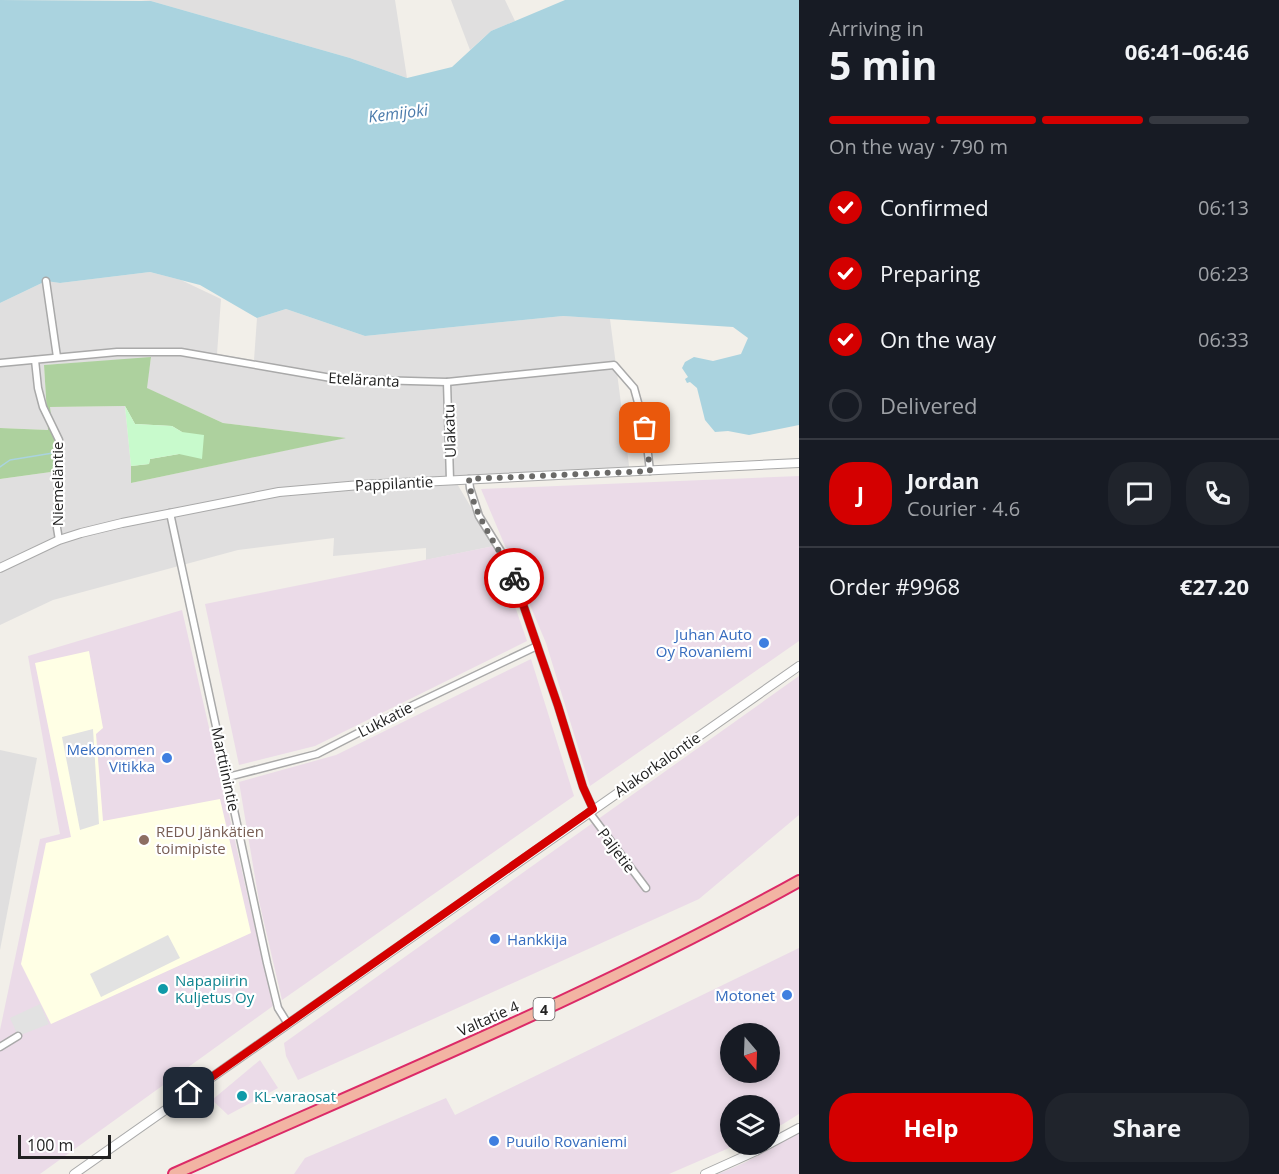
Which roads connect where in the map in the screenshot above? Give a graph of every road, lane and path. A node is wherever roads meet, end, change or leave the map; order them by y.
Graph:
1 (46, 281) dead end
2 (57, 357) junction
3 (35, 360) junction
4 (0, 363) edge
5 (447, 382) junction
6 (799, 463) edge
7 (650, 471) junction
8 (469, 479) junction
9 (450, 480) junction
10 (170, 513) junction
11 (59, 540) junction
12 (0, 568) edge
13 (537, 646) junction
14 (799, 666) edge
15 (228, 777) junction
16 (591, 811) junction
17 (799, 881) edge
18 (646, 888) dead end
19 (288, 1024) junction
20 (18, 1036) dead end
21 (0, 1047) edge
22 (283, 1125) junction
23 (799, 1128) edge
24 (74, 1174) edge
25 (174, 1174) edge
26 (188, 1174) edge
27 (705, 1174) edge

1 - 2 street
2 - 3 street, Eteläranta
2 - 5 street, Eteläranta
3 - 4 street, Eteläranta
3 - 11 street, Niemeläntie
5 - 7 street, Eteläranta
5 - 9 street, Ulakatu
6 - 7 street, Pappilantie
7 - 8 street, Pappilantie
8 - 9 street, Pappilantie
8 - 13 street
9 - 10 street, Pappilantie
10 - 11 street, Pappilantie
10 - 15 street, Marttiinintie
11 - 12 street, Pappilantie
13 - 15 street, Lukkatie
13 - 16 street
14 - 16 street, Alakorkalontie
15 - 19 street, Marttiinintie
16 - 18 street, Paljetie
16 - 19 street, Alakorkalontie
17 - 22 highway, Valtatie 4 / 4
19 - 24 street, Alakorkalontie
20 - 21 street
22 - 25 highway, Valtatie 4 / 4
22 - 26 highway, Valtatie 4 / 4
23 - 27 street

